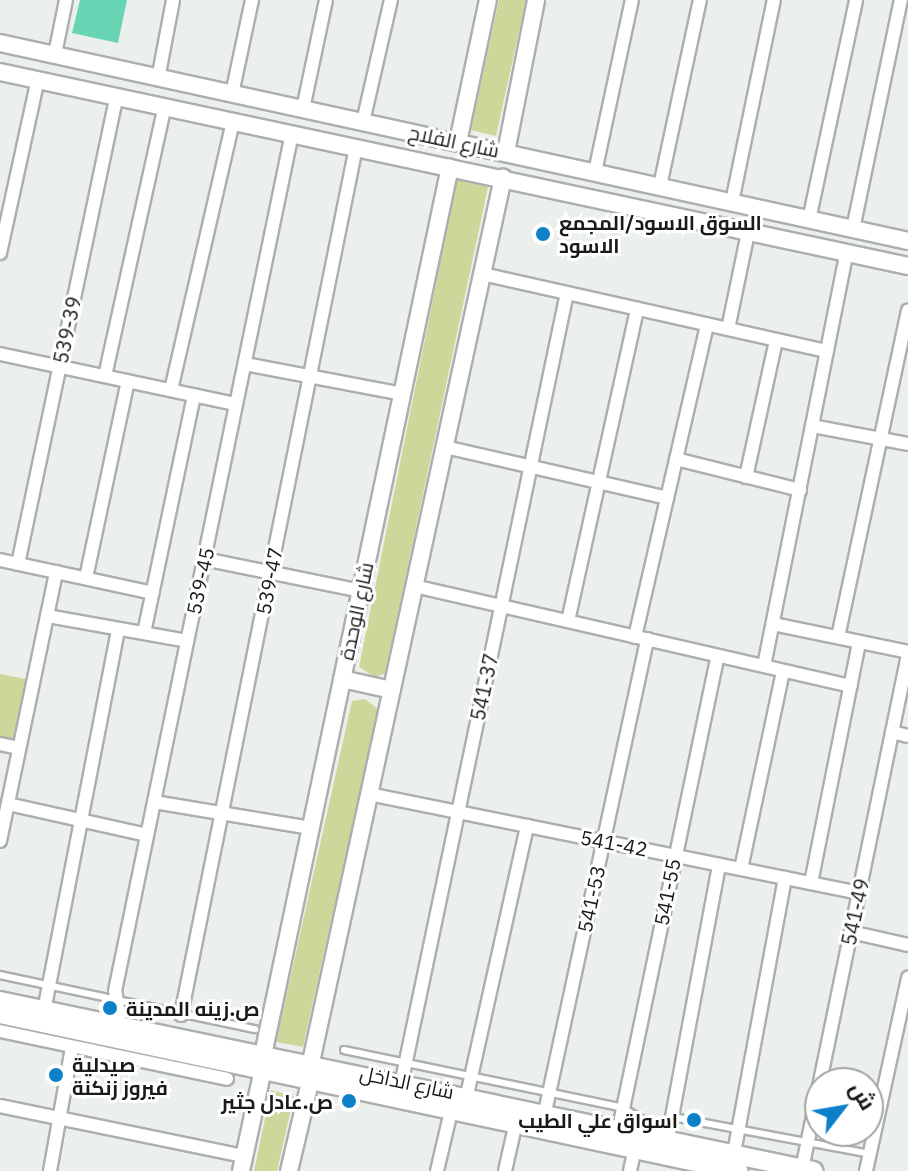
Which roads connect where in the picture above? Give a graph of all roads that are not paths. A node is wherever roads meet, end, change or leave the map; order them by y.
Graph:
1 (66, 0) edge
2 (173, 0) edge
3 (252, 0) edge
4 (326, 0) edge
5 (391, 0) edge
6 (488, 0) edge
7 (536, 0) edge
8 (632, 0) edge
9 (700, 0) edge
10 (774, 0) edge
11 (856, 0) edge
12 (901, 0) edge
13 (0, 43) edge
14 (55, 54) junction
15 (0, 72) edge
16 (38, 79) junction
17 (158, 79) junction
18 (232, 94) junction
19 (117, 96) junction
20 (165, 106) junction
21 (303, 109) junction
22 (233, 121) junction
23 (363, 122) junction
24 (292, 133) junction
25 (458, 142) junction
26 (356, 147) junction
27 (506, 152) junction
28 (450, 167) junction
29 (595, 172) junction
30 (503, 178) junction
31 (660, 186) junction
32 (732, 202) junction
33 (809, 220) junction
34 (853, 229) junction
35 (748, 232) junction
36 (908, 241) edge
37 (847, 252) junction
38 (0, 253) edge
39 (908, 266) edge
40 (482, 274) junction
41 (567, 293) junction
42 (637, 309) junction
43 (908, 310) edge
44 (707, 324) junction
45 (728, 329) junction
46 (776, 340) junction
47 (827, 351) junction
48 (0, 354) edge
49 (245, 364) junction
50 (60, 366) junction
51 (105, 376) junction
52 (310, 377) junction
53 (128, 381) junction
54 (171, 390) junction
55 (402, 394) junction
56 (194, 395) junction
57 (236, 404) junction
58 (812, 426) junction
59 (881, 439) junction
60 (908, 444) edge
61 (445, 447) junction
62 (676, 459) junction
63 (530, 467) junction
64 (746, 477) junction
65 (600, 483) junction
66 (800, 490) junction
67 (667, 498) junction
68 (204, 559) junction
69 (0, 560) edge
70 (18, 564) junction
71 (56, 572) junction
72 (270, 572) junction
73 (86, 578) junction
74 (414, 586) junction
75 (361, 591) junction
76 (152, 593) junction
77 (501, 606) junction
78 (47, 616) junction
79 (568, 621) junction
80 (773, 624) junction
81 (118, 629) junction
82 (144, 633) junction
83 (838, 637) junction
84 (641, 638) junction
85 (187, 641) junction
86 (859, 642) junction
87 (908, 653) edge
88 (718, 656) junction
89 (764, 666) junction
90 (783, 671) junction
91 (342, 679) junction
92 (851, 686) junction
93 (392, 690) junction
94 (892, 732) junction
95 (908, 736) edge
96 (0, 744) edge
97 (19, 748) junction
98 (369, 794) junction
99 (154, 802) junction
100 (8, 804) junction
101 (458, 812) junction
102 (222, 813) junction
103 (81, 820) junction
104 (527, 826) junction
105 (311, 828) junction
106 (147, 835) junction
107 (0, 841) edge
108 (604, 841) junction
109 (674, 856) junction
110 (719, 865) junction
111 (741, 869) junction
112 (785, 878) junction
113 (811, 883) junction
114 (859, 893) junction
115 (851, 932) junction
116 (908, 945) edge
117 (0, 975) edge
118 (908, 978) edge
119 (49, 988) junction
120 (0, 1001) edge
121 (116, 1004) junction
122 (44, 1011) junction
123 (0, 1014) edge
124 (181, 1015) junction
125 (255, 1029) dead end
126 (0, 1031) edge
127 (116, 1040) junction
128 (72, 1047) junction
129 (344, 1050) dead end
130 (263, 1062) junction
131 (823, 1067) edge
132 (311, 1070) junction
133 (404, 1071) junction
134 (227, 1079) dead end
135 (469, 1086) junction
136 (549, 1093) junction
137 (0, 1106) edge
138 (452, 1107) junction
139 (623, 1108) junction
140 (545, 1112) junction
141 (670, 1116) junction
142 (60, 1119) junction
143 (516, 1122) junction
144 (619, 1128) junction
145 (738, 1131) junction
146 (659, 1136) junction
147 (804, 1143) edge
148 (635, 1147) junction
149 (807, 1147) edge
150 (826, 1147) edge
151 (870, 1154) junction
152 (736, 1162) edge
153 (243, 1164) edge
154 (807, 1170) edge
155 (50, 1171) edge
156 (289, 1171) edge
157 (437, 1171) edge
158 (505, 1171) edge
159 (630, 1171) edge
160 (866, 1171) edge

1 - 14 street
2 - 17 street
3 - 18 street
4 - 21 street
5 - 23 street
6 - 25 street
7 - 27 street
8 - 29 street
9 - 31 street
10 - 32 street
11 - 33 street
12 - 34 street
13 - 14 street, شارع الفلاح
14 - 17 street, شارع الفلاح
15 - 16 street, شارع الفلاح
16 - 19 street, شارع الفلاح
16 - 38 street
17 - 18 street, شارع الفلاح
18 - 21 street, شارع الفلاح
19 - 20 street, شارع الفلاح
19 - 50 street, 539-39
20 - 22 street, شارع الفلاح
20 - 51 street
21 - 23 street, شارع الفلاح
22 - 24 street, شارع الفلاح
22 - 54 street
23 - 25 street, شارع الفلاح
24 - 26 street, شارع الفلاح
24 - 49 street, 539-45
25 - 27 street, شارع الفلاح
26 - 28 street, شارع الفلاح
26 - 52 street, 539-47
27 - 29 street, شارع الفلاح
28 - 30 street, شارع الفلاح
28 - 55 street, شارع الوحدة
29 - 31 street, شارع الفلاح
30 - 35 street, شارع الفلاح
30 - 40 street
31 - 32 street, شارع الفلاح
32 - 33 street, شارع الفلاح
33 - 34 street, شارع الفلاح
34 - 36 street, شارع الفلاح
35 - 37 street, شارع الفلاح
35 - 45 street
37 - 39 street, شارع الفلاح
37 - 47 street
40 - 41 street
40 - 61 street
41 - 42 street
41 - 63 street, 541-37
42 - 44 street
42 - 65 street
43 - 59 street
44 - 45 street
44 - 62 street, 541-53
45 - 46 street
46 - 47 street
46 - 64 street
47 - 58 street
48 - 50 street
49 - 52 street
49 - 57 street, 539-45
50 - 51 street
50 - 70 street, 539-39
51 - 53 street
52 - 55 street
52 - 72 street, 539-47
53 - 54 street
53 - 73 street
54 - 56 street
55 - 75 street, شارع الوحدة
56 - 57 street
56 - 76 street
57 - 68 street, 539-45
58 - 59 street
58 - 66 street
59 - 60 street
59 - 83 street
61 - 63 street
61 - 74 street
62 - 64 street
62 - 67 street, 541-53
63 - 65 street
63 - 77 street, 541-37
64 - 66 street
65 - 67 street
65 - 79 street
66 - 80 street
67 - 84 street, 541-53
68 - 72 street
68 - 85 street, 539-45
69 - 70 street
70 - 71 street
71 - 73 street
71 - 78 street
72 - 75 street
72 - 102 street, 539-47
73 - 76 street
74 - 77 street
74 - 93 street
75 - 91 street, شارع الوحدة
76 - 82 street
77 - 79 street
77 - 101 street, 541-37
78 - 81 street
78 - 97 street
79 - 84 street
80 - 83 street
80 - 89 street
81 - 82 street
81 - 103 street
82 - 85 street
83 - 86 street
84 - 88 street
84 - 108 street, 541-53
85 - 99 street, 539-45
86 - 87 street
86 - 92 street
87 - 94 street, 541-49
88 - 89 street
88 - 109 street, 541-55
89 - 90 street
90 - 92 street
90 - 111 street
91 - 93 street
91 - 105 street, شارع الوحدة
92 - 113 street
93 - 98 street
94 - 95 street
94 - 114 street, 541-49
96 - 97 street
97 - 100 street
98 - 101 street, 541-42
98 - 132 street
99 - 102 street
99 - 106 street, 539-45
100 - 103 street
100 - 107 street
101 - 104 street, 541-42
101 - 133 street, 541-37
102 - 105 street
102 - 124 street, 539-47
103 - 106 street
103 - 119 street
104 - 108 street, 541-42
104 - 135 street
105 - 130 street, شارع الوحدة
106 - 121 street, 539-45
108 - 109 street, 541-42
108 - 136 street, 541-53
109 - 110 street, 541-42
109 - 139 street, 541-55
110 - 111 street, 541-42
110 - 141 street
111 - 112 street, 541-42
112 - 113 street, 541-42
112 - 145 street
113 - 114 street, 541-42
114 - 115 street, 541-49
115 - 116 street
115 - 131 street, 541-49
117 - 119 lane
118 - 151 street
119 - 121 lane
119 - 122 street
120 - 122 main road, شارع الداخل
121 - 124 lane
121 - 127 street, 539-45
122 - 127 main road, شارع الداخل
123 - 127 main road, شارع الداخل
124 - 125 lane
126 - 128 street
127 - 128 street
127 - 130 main road, شارع الداخل
127 - 134 street
128 - 142 street
129 - 133 lane
130 - 132 main road, شارع الداخل
130 - 153 street, شارع الوحدة
132 - 133 main road, شارع الداخل
132 - 138 main road, شارع الداخل
132 - 156 street
133 - 135 main road, شارع الداخل
135 - 136 lane
135 - 140 main road, شارع الداخل
136 - 139 lane
136 - 140 street, 541-53
137 - 142 street
138 - 143 main road, شارع الداخل
138 - 157 street
139 - 144 street, 541-55
139 - 146 lane
140 - 144 main road, شارع الداخل
141 - 145 lane
141 - 146 street
142 - 153 street
142 - 155 street
143 - 148 main road, شارع الداخل
143 - 158 street
144 - 146 main road, شارع الداخل
145 - 147 lane
145 - 152 street
146 - 152 main road, شارع الداخل
148 - 152 main road, شارع الداخل
148 - 159 street
149 - 154 street, 541-49
150 - 151 lane
151 - 160 street
152 - 154 main road, شارع الداخل

